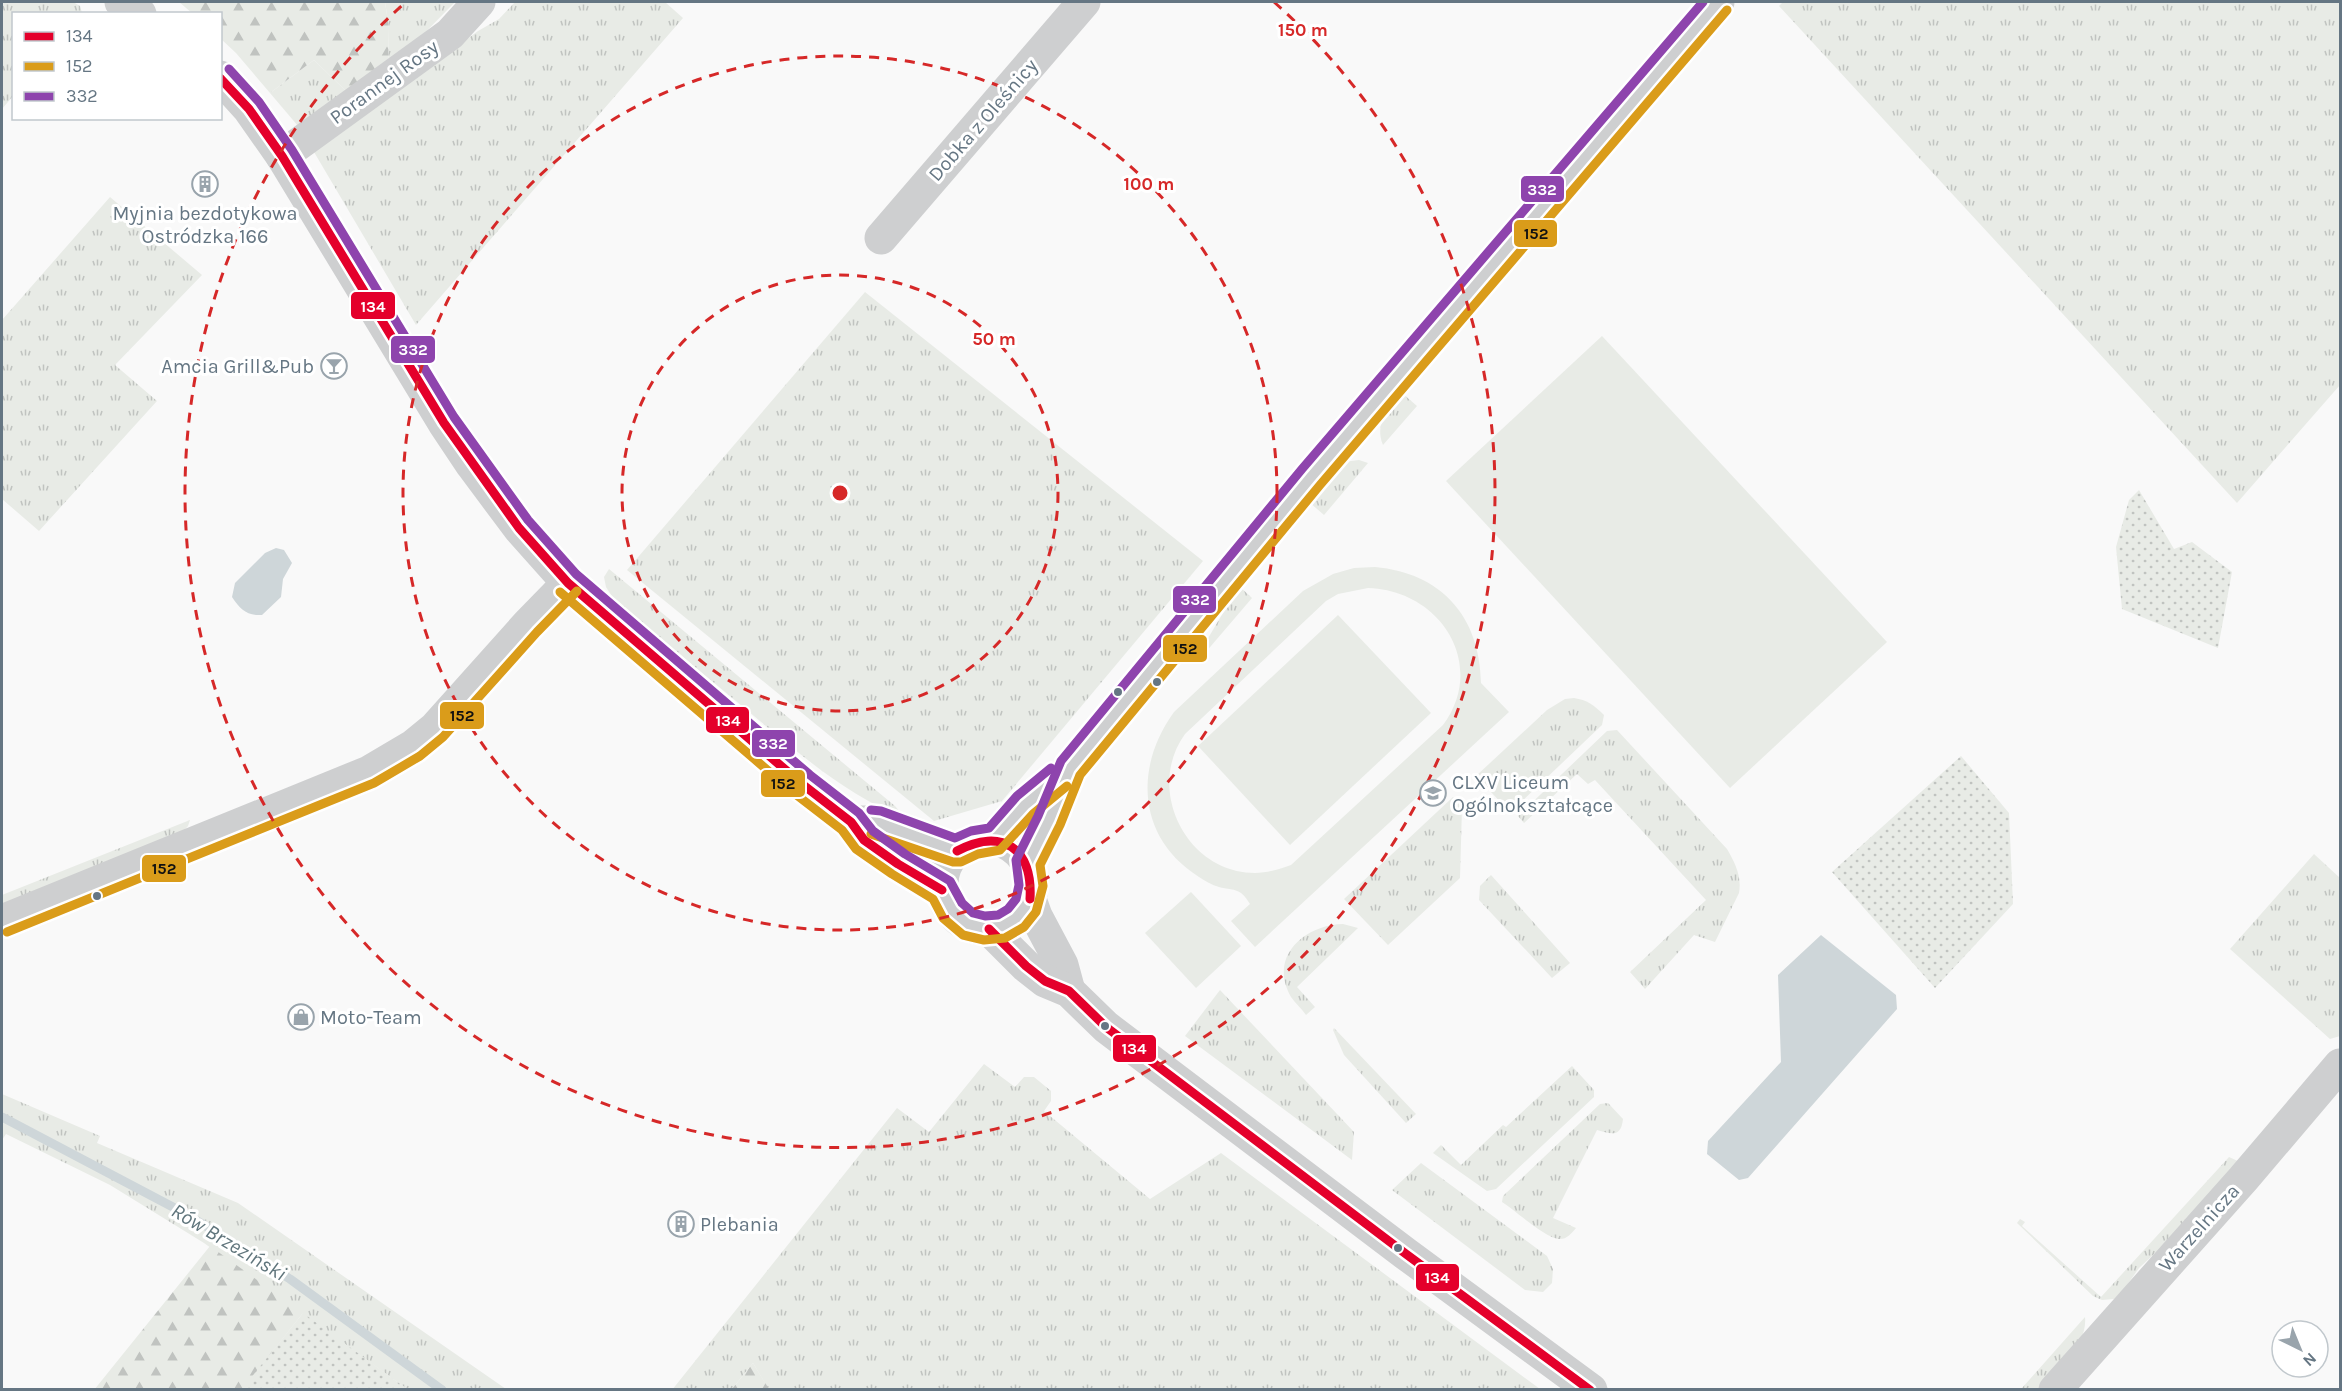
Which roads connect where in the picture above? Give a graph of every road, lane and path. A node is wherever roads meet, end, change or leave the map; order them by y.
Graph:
1 (121, 2) edge
2 (479, 2) edge
3 (1084, 2) edge
4 (1718, 2) edge
5 (137, 12) edge
6 (222, 79) edge
7 (282, 156) junction
8 (881, 238) dead end
9 (568, 583) junction
10 (1070, 769) junction
11 (851, 822) junction
12 (994, 840) junction
13 (957, 851) junction
14 (1027, 862) junction
15 (942, 890) junction
16 (1030, 899) junction
17 (2, 921) edge
18 (989, 929) junction
19 (1069, 991) junction
20 (2340, 1065) edge
21 (1591, 1389) edge
22 (2055, 1389) edge

1 - 5 street
2 - 7 street, Porannej Rosy
3 - 8 street, Dobka z Oleśnicy
4 - 10 street
6 - 7 street
7 - 9 street
9 - 11 street
9 - 17 street
10 - 12 street
10 - 14 street
11 - 13 street
11 - 15 street
12 - 13 street
12 - 14 street
13 - 15 street
14 - 16 street
15 - 18 street
16 - 18 street
16 - 19 street
18 - 19 street
19 - 21 street
20 - 22 street, Warzelnicza

